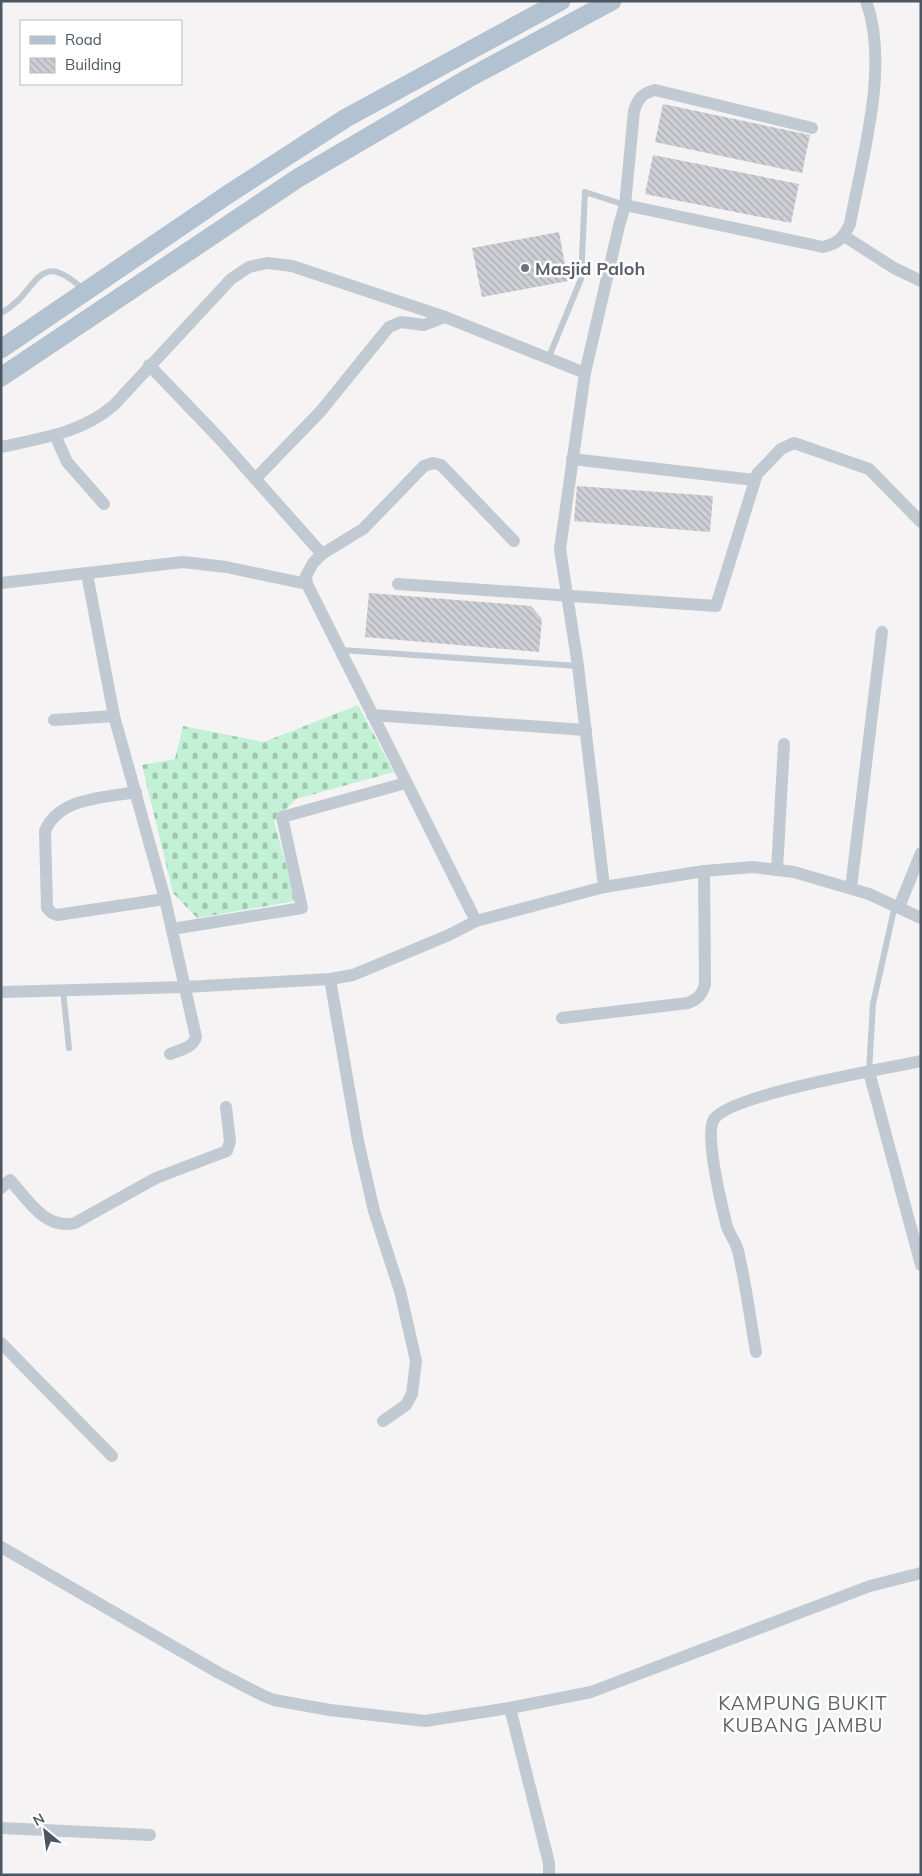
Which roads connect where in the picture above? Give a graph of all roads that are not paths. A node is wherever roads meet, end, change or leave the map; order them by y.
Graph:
1 (561, 1) edge
2 (612, 1) edge
3 (866, 1) edge
4 (812, 128) dead end
5 (626, 205) junction
6 (844, 236) junction
7 (921, 281) edge
8 (86, 292) junction
9 (1, 313) edge
10 (445, 317) junction
11 (1, 349) edge
12 (548, 359) junction
13 (150, 365) junction
14 (585, 374) junction
15 (1, 377) edge
16 (55, 435) junction
17 (1, 447) edge
18 (572, 459) junction
19 (255, 479) junction
20 (754, 480) junction
21 (104, 504) dead end
22 (921, 522) edge
23 (514, 541) dead end
24 (322, 554) junction
25 (87, 574) junction
26 (1, 583) edge
27 (307, 584) junction
28 (398, 584) dead end
29 (567, 595) junction
30 (882, 632) dead end
31 (340, 650) junction
32 (578, 666) junction
33 (372, 715) junction
34 (114, 716) junction
35 (54, 720) dead end
36 (586, 730) junction
37 (784, 744) dead end
38 (406, 783) junction
39 (136, 792) junction
40 (921, 853) edge
41 (777, 870) junction
42 (704, 871) junction
43 (604, 887) junction
44 (851, 888) junction
45 (165, 899) junction
46 (897, 906) junction
47 (921, 918) edge
48 (476, 922) junction
49 (172, 928) junction
50 (330, 979) junction
51 (186, 988) junction
52 (62, 990) junction
53 (1, 992) edge
54 (562, 1018) dead end
55 (69, 1048) dead end
56 (170, 1054) dead end
57 (921, 1061) edge
58 (869, 1072) junction
59 (226, 1107) dead end
60 (1, 1188) edge
61 (921, 1265) edge
62 (1, 1343) edge
63 (756, 1352) dead end
64 (384, 1421) dead end
65 (112, 1456) dead end
66 (1, 1547) edge
67 (921, 1573) edge
68 (510, 1708) junction
69 (1, 1828) edge
70 (150, 1835) dead end
71 (549, 1875) edge

1 - 8 main road
2 - 15 main road
3 - 6 street
4 - 5 street
5 - 6 street
5 - 12 lane
5 - 14 street
6 - 7 street
8 - 9 lane
8 - 11 main road
10 - 12 street
10 - 13 street
10 - 19 street
12 - 14 street
13 - 16 street
13 - 19 street
14 - 18 street
16 - 17 street
16 - 21 street
18 - 20 street
18 - 29 street
19 - 24 street
20 - 22 street
20 - 29 street
23 - 24 street
24 - 27 street
25 - 26 street
25 - 27 street
25 - 34 street
27 - 31 street
28 - 29 street
29 - 32 street
30 - 44 street
31 - 32 lane
31 - 33 street
32 - 36 street
33 - 36 street
33 - 38 street
34 - 35 street
34 - 39 street
36 - 43 street
37 - 41 street
38 - 48 street
38 - 49 street
39 - 45 street
39 - 45 street
40 - 46 street
41 - 42 street
41 - 44 street
42 - 43 street
42 - 54 street
43 - 48 street
44 - 46 street
45 - 49 street
46 - 47 street
46 - 58 lane
48 - 50 street
49 - 51 street
50 - 51 street
50 - 64 street
51 - 52 street
51 - 56 street
52 - 53 street
52 - 55 lane
57 - 58 street
58 - 61 street
58 - 63 street
59 - 60 street
62 - 65 street
66 - 68 street
67 - 68 street
68 - 71 street
69 - 70 street

